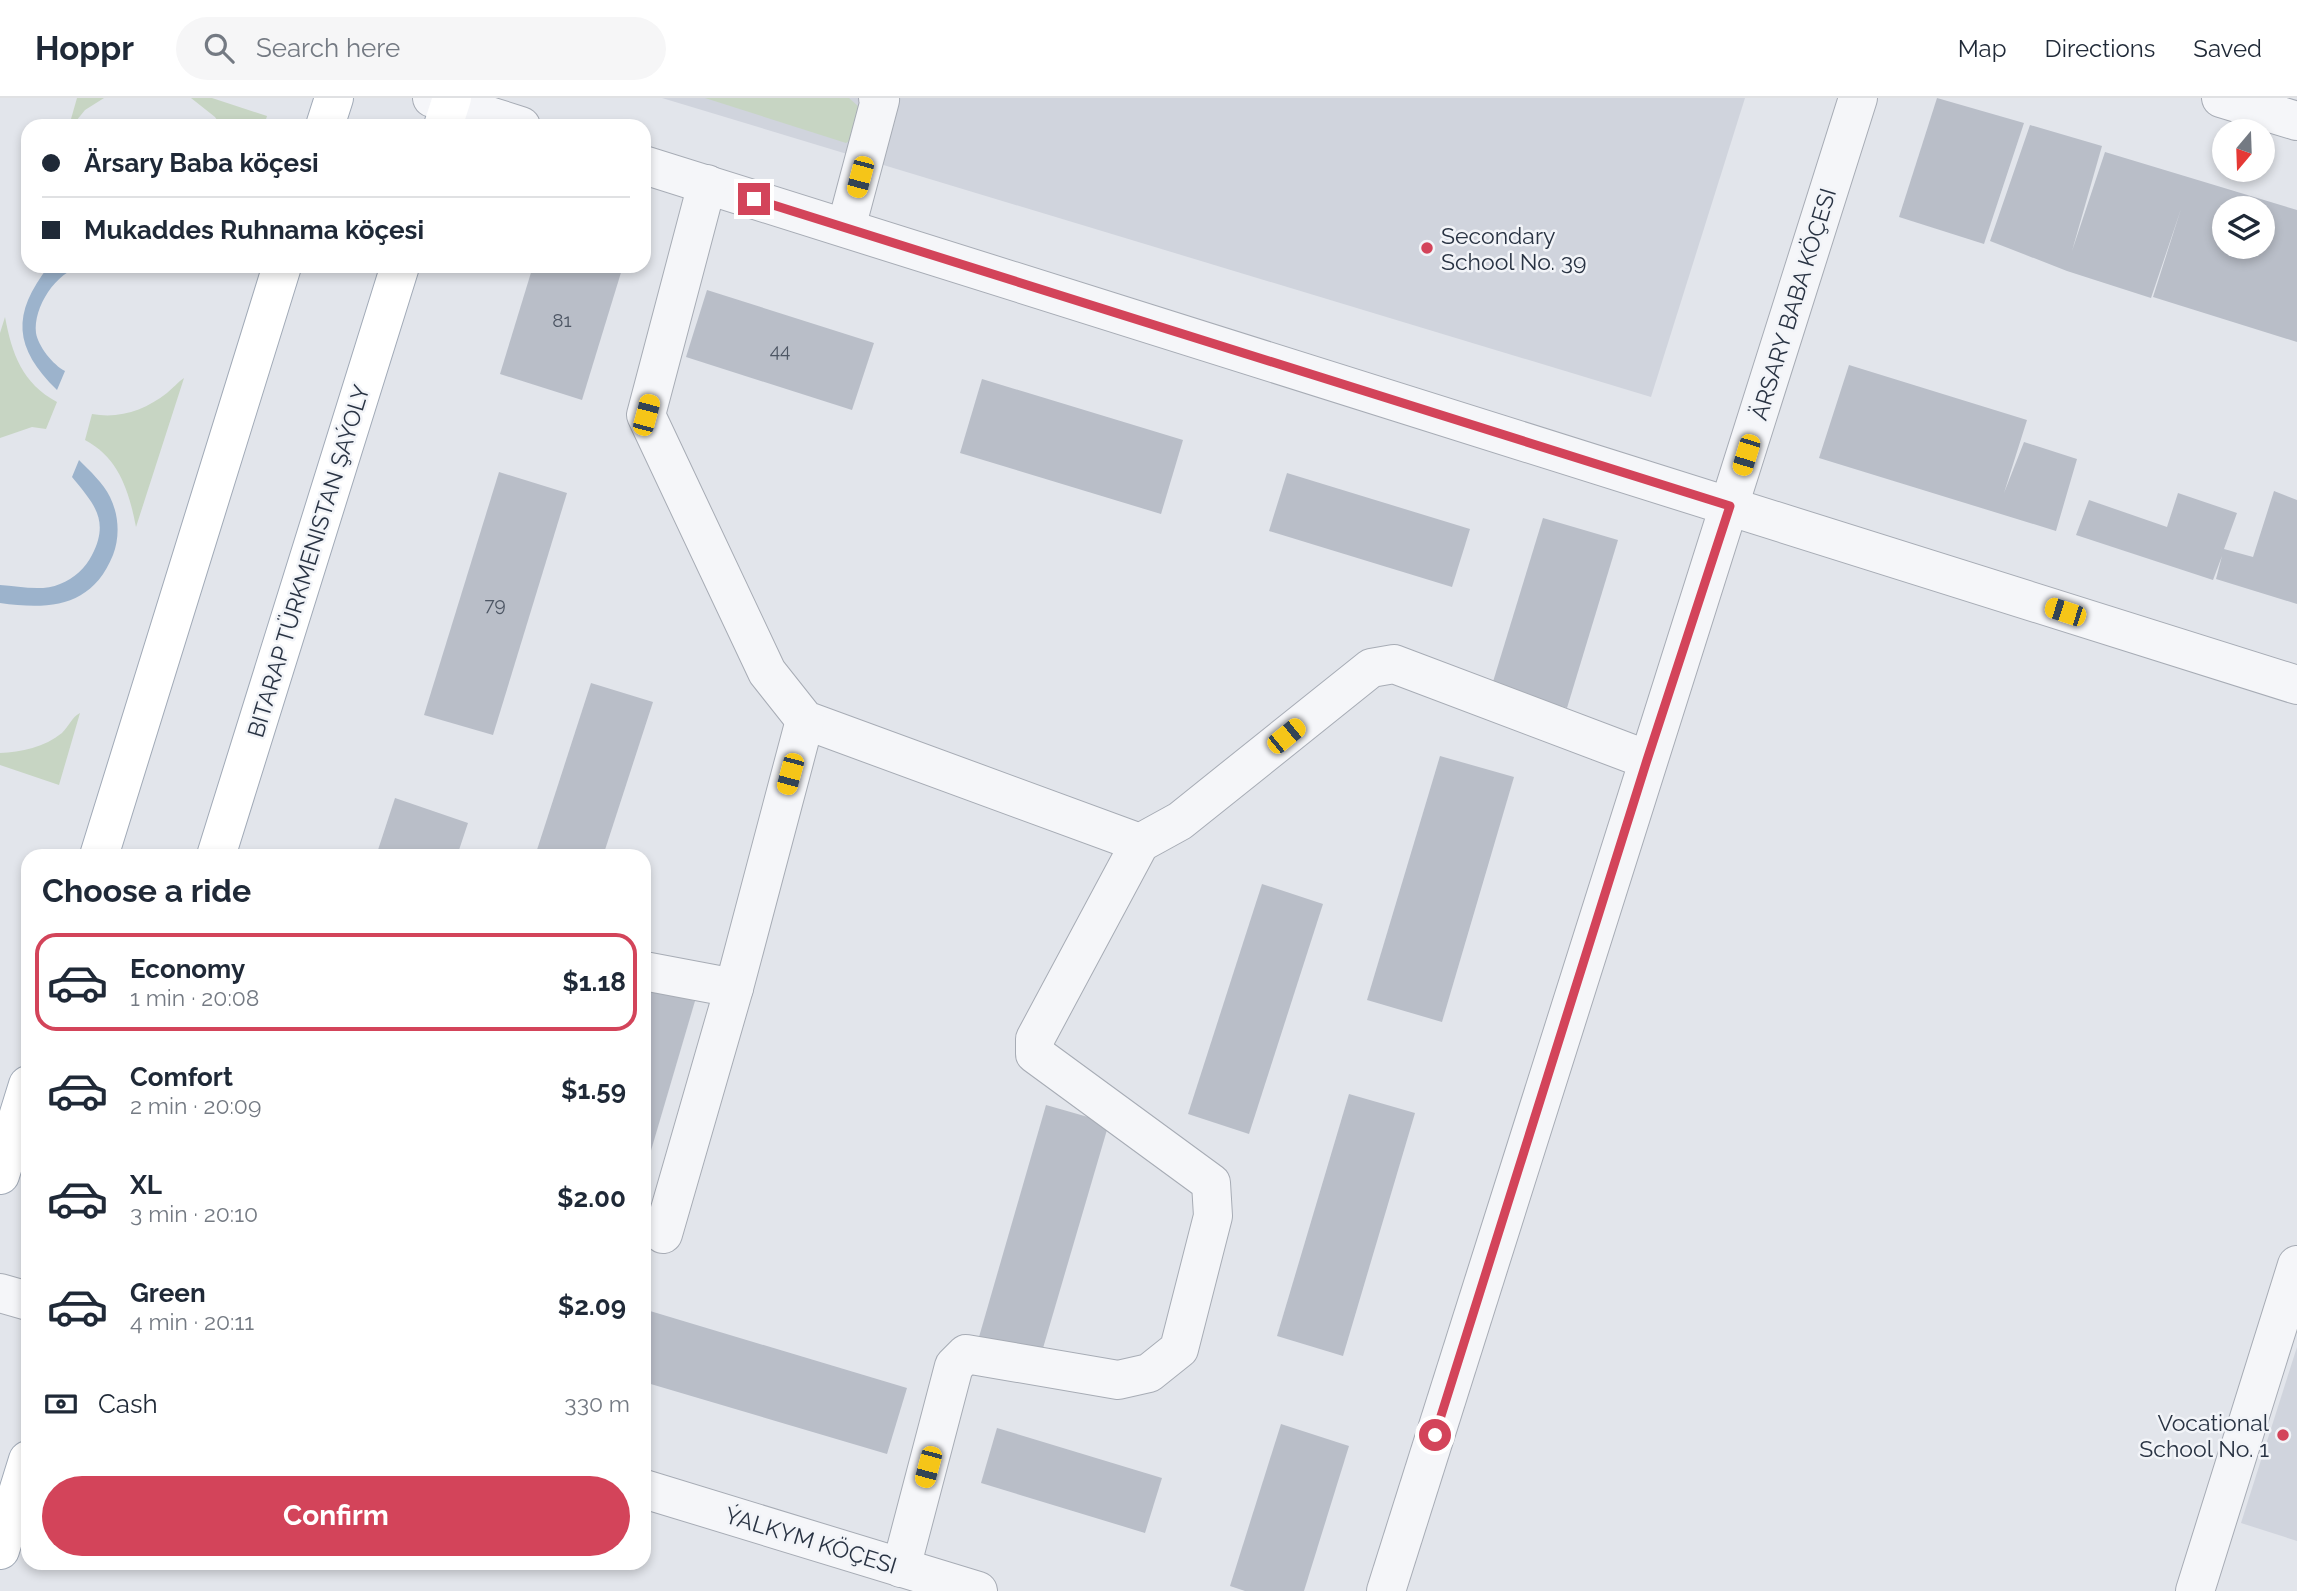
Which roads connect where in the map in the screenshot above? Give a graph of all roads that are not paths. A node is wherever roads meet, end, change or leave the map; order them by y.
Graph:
1 (334, 98) edge
2 (878, 98) edge
3 (1858, 98) edge
4 (2221, 98) edge
5 (444, 106) edge
6 (327, 119) edge
7 (494, 119) edge
8 (2297, 121) edge
9 (651, 166) edge
10 (707, 184) junction
11 (846, 228) junction
12 (280, 273) edge
13 (398, 273) edge
14 (1730, 506) junction
15 (2297, 685) edge
16 (804, 720) junction
17 (1647, 760) junction
18 (1140, 843) junction
19 (101, 849) edge
20 (218, 849) edge
21 (651, 972) edge
22 (734, 988) junction
23 (21, 1108) edge
24 (0, 1175) edge
25 (663, 1234) dead end
26 (2297, 1265) edge
27 (0, 1293) edge
28 (21, 1299) edge
29 (21, 1482) edge
30 (651, 1491) edge
31 (0, 1550) edge
32 (901, 1568) junction
33 (978, 1591) edge
34 (1386, 1591) edge
35 (2194, 1591) edge

1 - 6 main road
2 - 11 street
3 - 14 street, ÄRSARY BABA KÖÇESI
4 - 8 street
5 - 7 street
9 - 10 street
10 - 11 street
10 - 16 street
11 - 14 street
12 - 19 main road
13 - 20 main road, BITARAP TÜRKMENISTAN ŞAÝOLY
14 - 15 street
14 - 17 street, ÄRSARY BABA KÖÇESI
16 - 18 street
16 - 22 street
17 - 18 street
17 - 34 street, ÄRSARY BABA KÖÇESI
18 - 32 street
21 - 22 street
22 - 25 street
23 - 24 main road
26 - 35 street
27 - 28 street
29 - 31 main road
30 - 32 street, ÝALKYM KÖÇESI
32 - 33 street, ÝALKYM KÖÇESI

